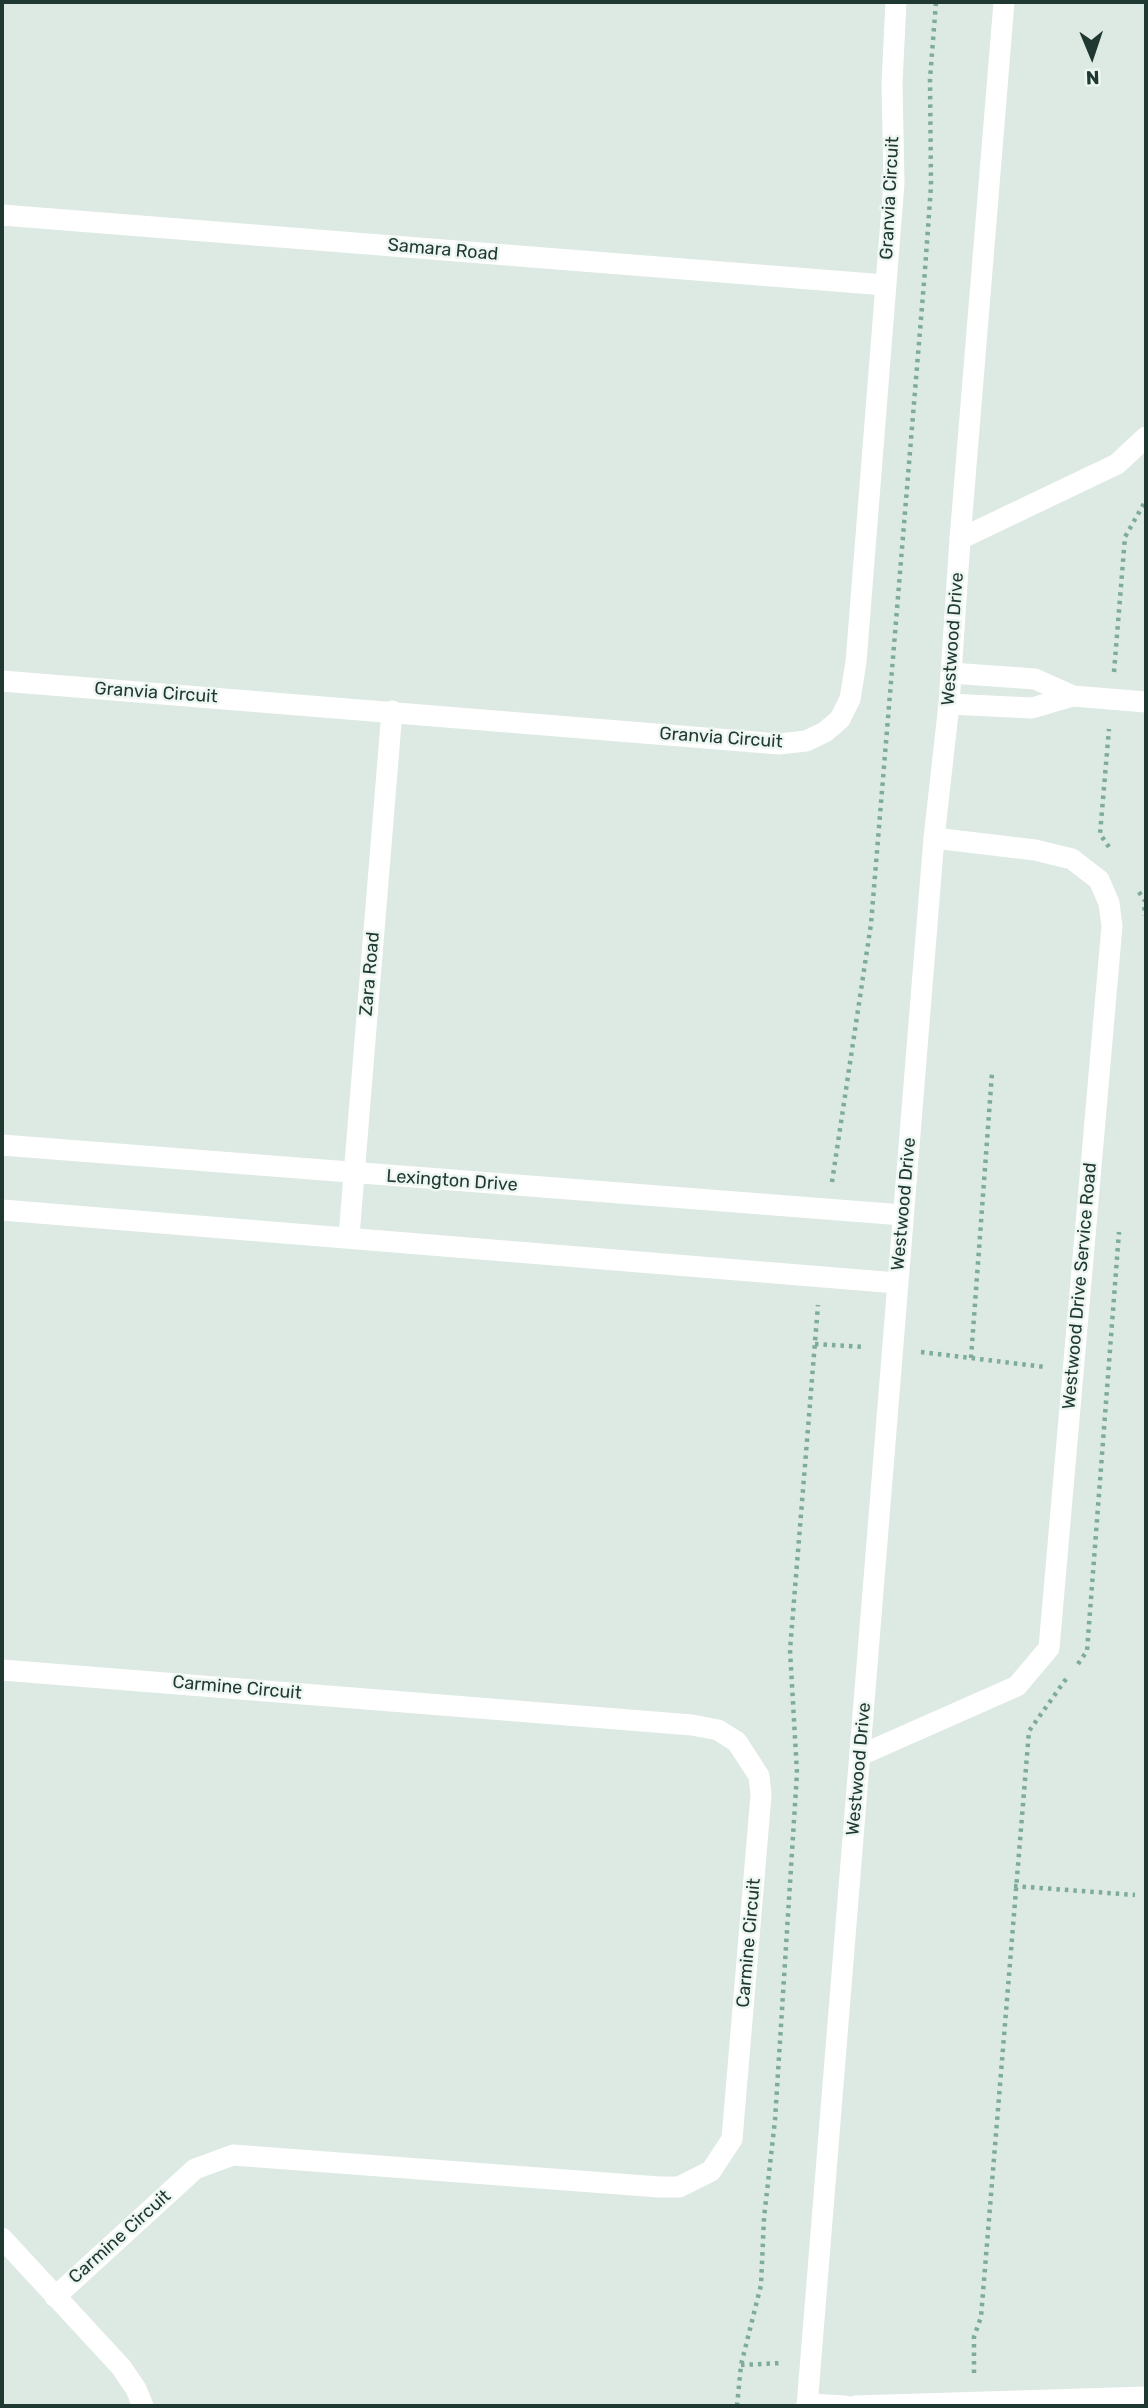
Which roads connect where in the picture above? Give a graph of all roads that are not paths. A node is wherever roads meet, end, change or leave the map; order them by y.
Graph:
1 (896, 2) edge
2 (1004, 2) edge
3 (2, 215) edge
4 (885, 285) junction
5 (1146, 437) edge
6 (960, 539) junction
7 (951, 673) junction
8 (2, 681) edge
9 (1073, 696) junction
10 (1146, 702) edge
11 (950, 704) junction
12 (392, 711) junction
13 (934, 838) junction
14 (2, 1145) edge
15 (354, 1173) junction
16 (2, 1210) edge
17 (903, 1215) junction
18 (349, 1236) junction
19 (897, 1283) junction
20 (2, 1670) edge
21 (860, 1755) junction
22 (2, 2238) edge
23 (55, 2297) junction
24 (1146, 2397) edge
25 (807, 2405) edge
26 (143, 2406) edge
27 (845, 2406) edge
28 (855, 2406) edge

1 - 4 street, Granvia Circuit
2 - 6 street, Westwood Drive
3 - 4 street, Samara Road
4 - 12 street, Granvia Circuit
5 - 6 street
6 - 7 street, Westwood Drive
7 - 9 street
7 - 11 street, Westwood Drive
8 - 12 street, Granvia Circuit
9 - 10 street
9 - 11 street
11 - 13 street, Westwood Drive
12 - 15 street, Zara Road
13 - 17 street, Westwood Drive
13 - 21 street, Westwood Drive Service Road
14 - 15 street, Lexington Drive
15 - 17 street, Lexington Drive
15 - 18 street, Zara Road
16 - 18 street
17 - 19 street, Westwood Drive
18 - 19 street
19 - 21 street, Westwood Drive
20 - 23 street, Carmine Circuit
21 - 25 street, Westwood Drive
22 - 23 street
23 - 26 street
24 - 28 street
25 - 27 street

